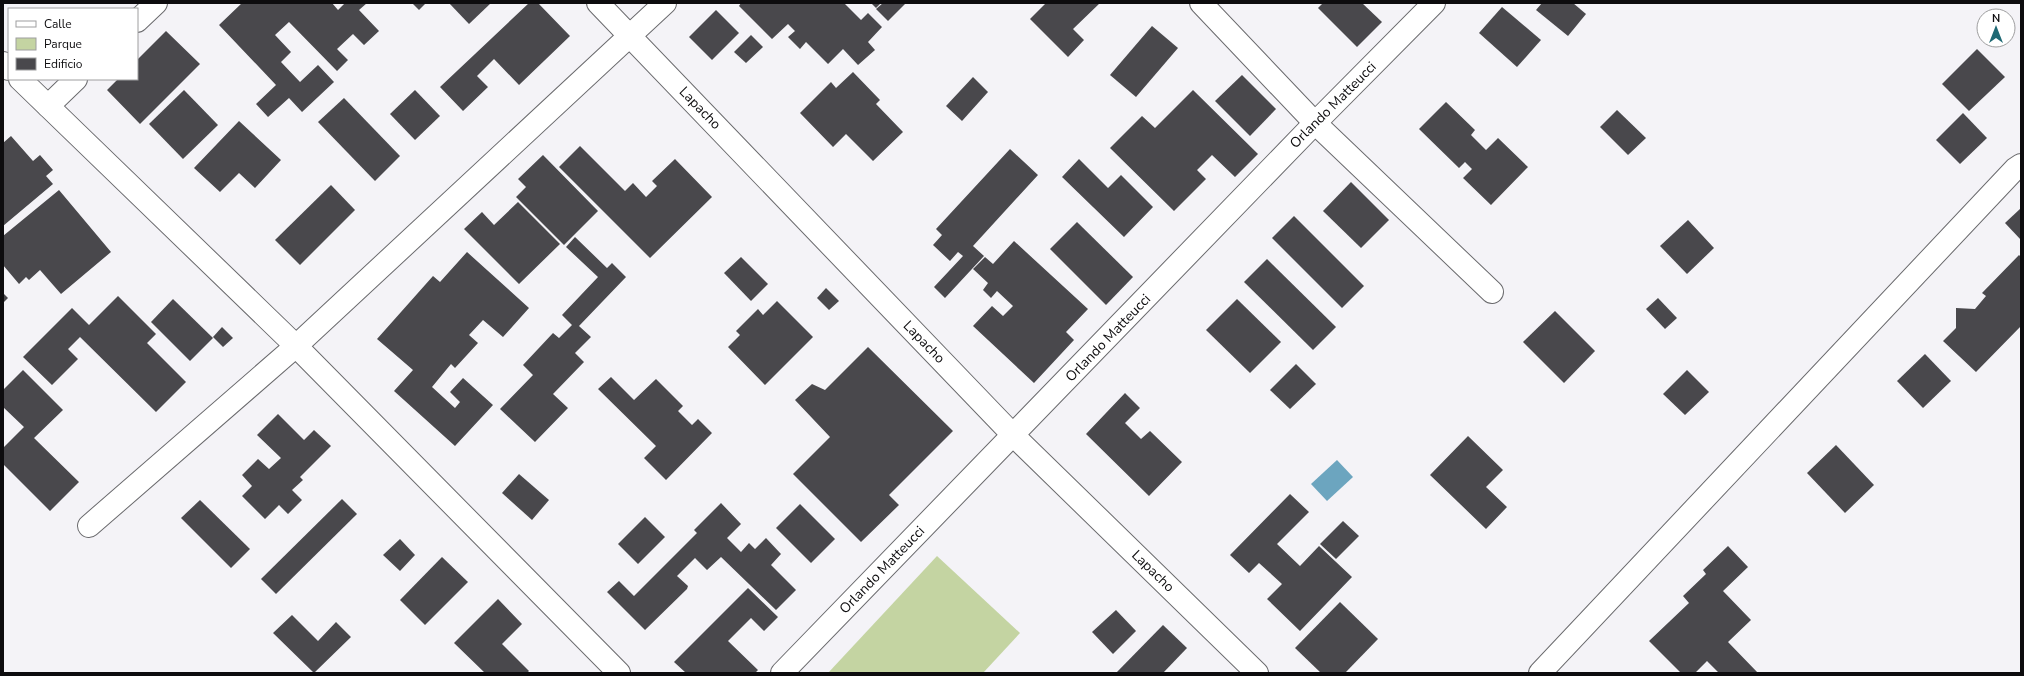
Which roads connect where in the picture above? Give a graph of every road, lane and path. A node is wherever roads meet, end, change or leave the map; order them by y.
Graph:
1 (156, 3) edge
2 (598, 3) edge
3 (665, 3) edge
4 (1201, 3) edge
5 (1434, 3) edge
6 (138, 20) edge
7 (631, 35) junction
8 (21, 80) edge
9 (75, 80) edge
10 (48, 106) junction
11 (1315, 123) junction
12 (2021, 165) edge
13 (1492, 292) dead end
14 (296, 346) junction
15 (1013, 435) junction
16 (89, 526) dead end
17 (619, 673) edge
18 (782, 673) edge
19 (1257, 673) edge
20 (1540, 673) edge

1 - 6 street
2 - 7 street, Lapacho
3 - 7 street
4 - 11 street
5 - 11 street, Orlando Matteucci
7 - 14 street
7 - 15 street, Lapacho
8 - 10 street
9 - 10 street
10 - 14 street
11 - 13 street
11 - 15 street, Orlando Matteucci
12 - 20 street
14 - 16 street
14 - 17 street
15 - 18 street, Orlando Matteucci
15 - 19 street, Lapacho

